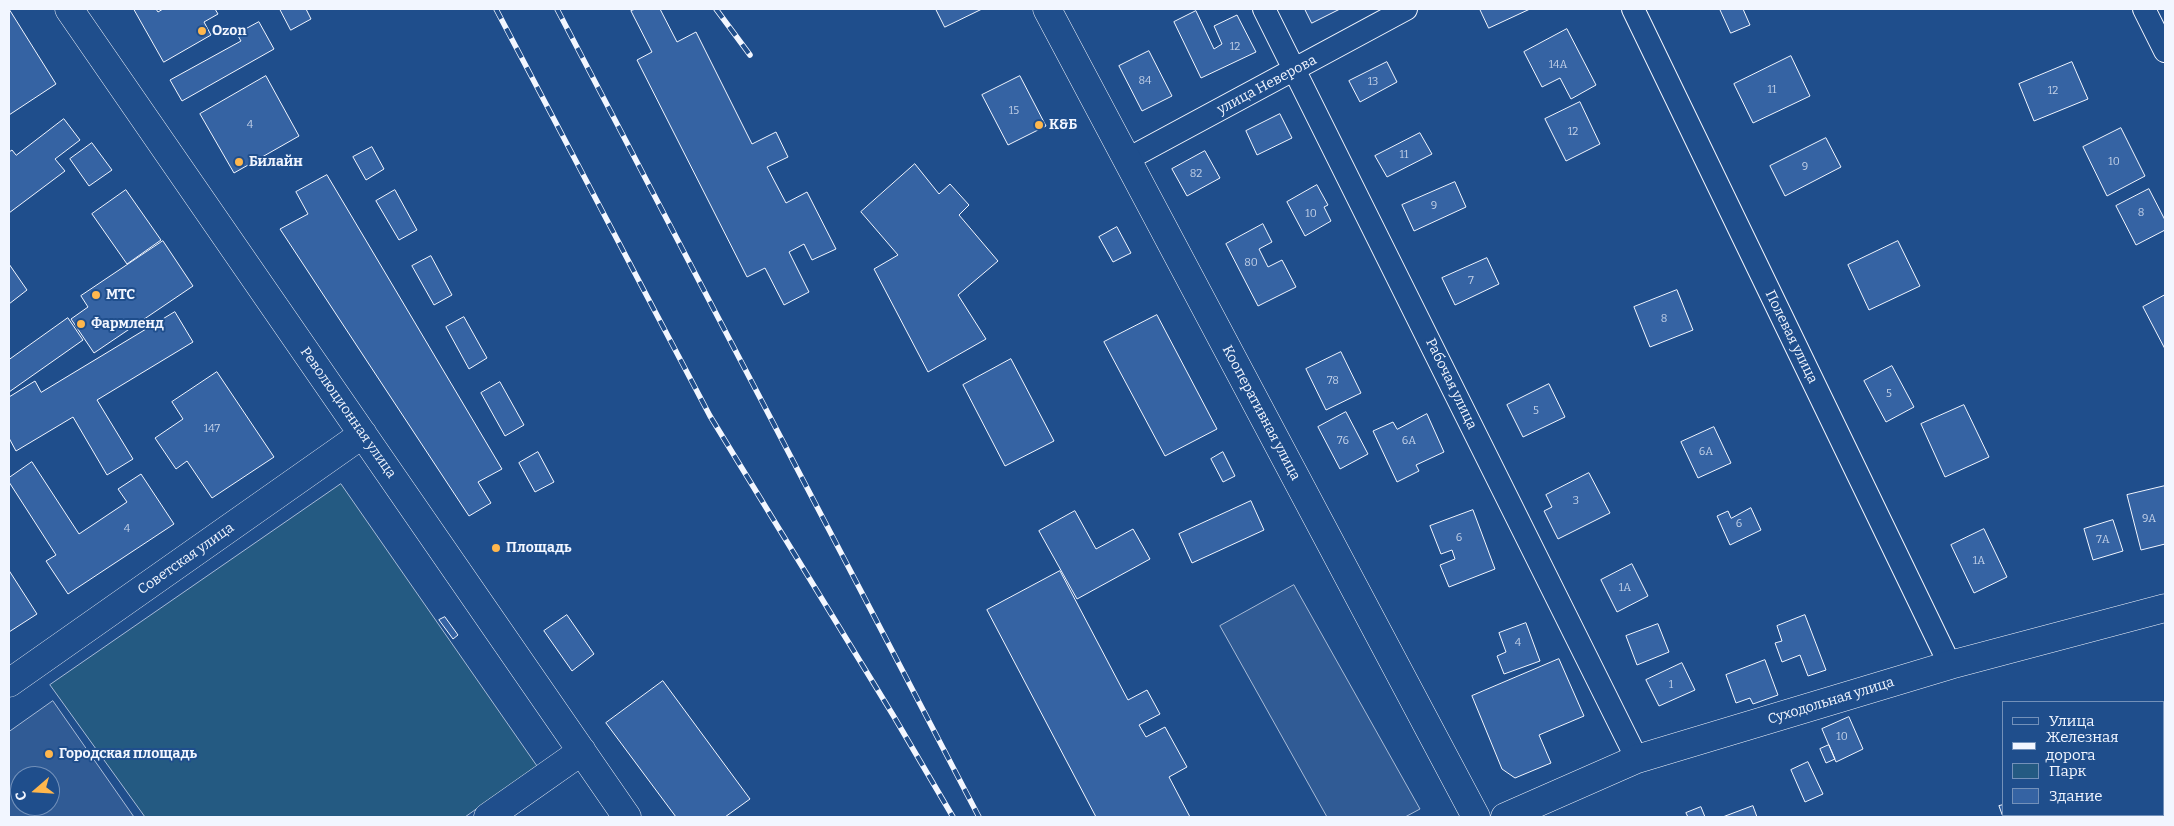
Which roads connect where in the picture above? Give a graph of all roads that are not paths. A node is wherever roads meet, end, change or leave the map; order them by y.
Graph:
1 (69, 9) edge
2 (1047, 9) edge
3 (1264, 9) edge
4 (1406, 9) edge
5 (1633, 9) edge
6 (2144, 9) edge
7 (2165, 51) edge
8 (1295, 70) junction
9 (1126, 160) junction
10 (363, 434) junction
11 (2165, 608) edge
12 (1950, 665) junction
13 (9, 683) edge
14 (582, 751) junction
15 (1637, 759) junction
16 (488, 817) edge
17 (627, 817) edge
18 (1476, 817) edge
19 (1504, 817) edge

1 - 10 street, Революционная улица
2 - 9 street, Кооперативная улица
3 - 8 street, Рабочая улица
4 - 8 street, улица Неверова
5 - 12 street, Полевая улица
6 - 7 street
8 - 9 street, улица Неверова
8 - 15 street, Рабочая улица
9 - 18 street, Кооперативная улица
10 - 13 street, Советская улица
10 - 14 street, Революционная улица
11 - 12 street, Суходольная улица
12 - 15 street, Суходольная улица
14 - 16 street
14 - 17 street, Революционная улица
15 - 19 street, Суходольная улица

